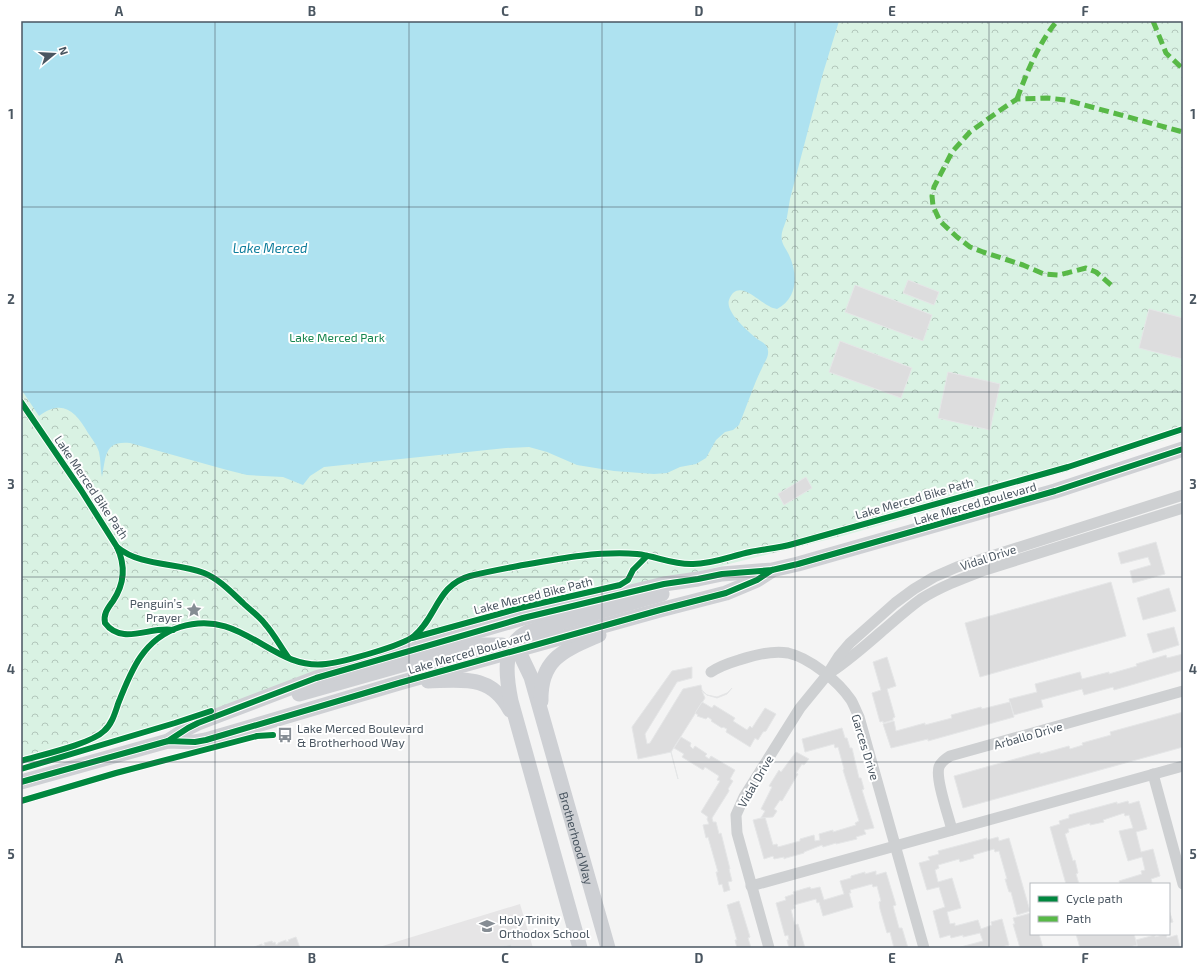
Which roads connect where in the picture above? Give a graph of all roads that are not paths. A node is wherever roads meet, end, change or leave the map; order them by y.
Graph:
1 (1183, 449) edge
2 (1183, 495) edge
3 (1183, 508) edge
4 (772, 570) junction
5 (698, 579) junction
6 (660, 610) junction
7 (512, 650) junction
8 (711, 672) dead end
9 (828, 675) junction
10 (399, 683) junction
11 (1183, 691) edge
12 (198, 723) junction
13 (546, 727) junction
14 (520, 735) junction
15 (168, 741) junction
16 (1183, 766) edge
17 (1153, 774) junction
18 (21, 782) edge
19 (952, 830) junction
20 (895, 846) junction
21 (1183, 884) edge
22 (751, 886) junction
23 (580, 948) edge
24 (608, 948) edge
25 (769, 948) edge
26 (924, 948) edge

1 - 4 main road, Lake Merced Boulevard
2 - 9 street, Vidal Drive
3 - 9 street, Vidal Drive
4 - 5 main road, Lake Merced Boulevard
4 - 6 main road, Lake Merced Boulevard
5 - 7 main road
5 - 12 main road, Lake Merced Boulevard
6 - 7 main road, Lake Merced Boulevard
6 - 13 main road
7 - 10 main road, Lake Merced Boulevard
7 - 12 main road
7 - 13 main road
7 - 14 main road
8 - 9 street, Garces Drive
9 - 20 street, Garces Drive
9 - 22 street, Vidal Drive
10 - 14 main road
10 - 15 main road, Lake Merced Boulevard
11 - 19 street, Arballo Drive
12 - 15 main road, Lake Merced Boulevard
13 - 24 main road, Brotherhood Way
14 - 23 main road
15 - 18 main road, Lake Merced Boulevard
16 - 17 street
17 - 19 street
17 - 21 street
19 - 20 street
20 - 22 street
20 - 26 street, Garces Drive
22 - 25 street, Vidal Drive

